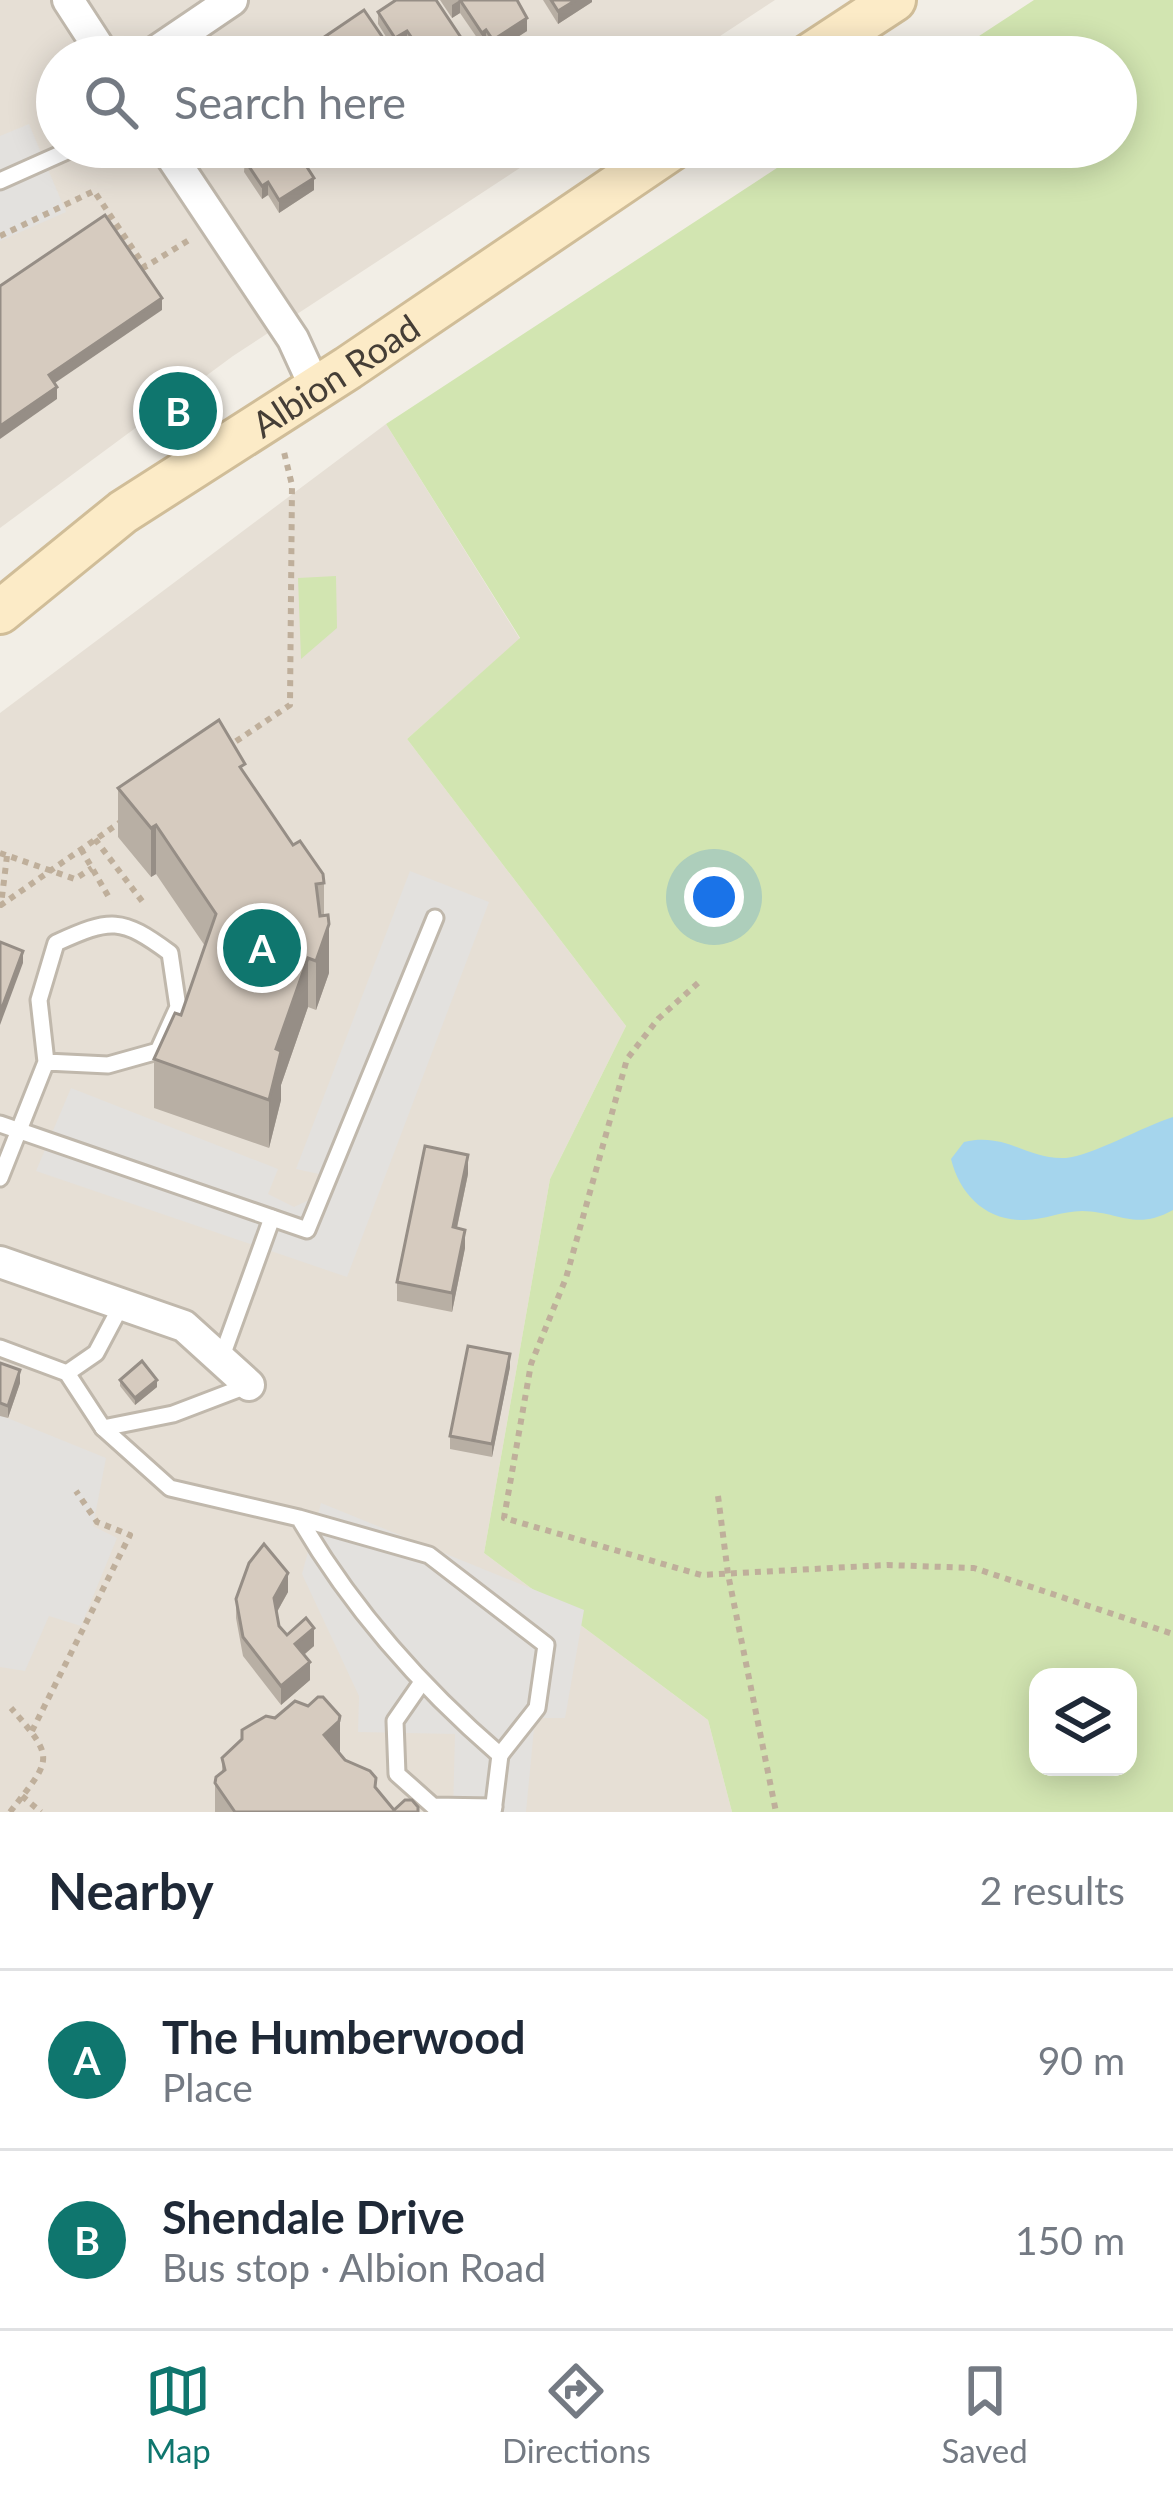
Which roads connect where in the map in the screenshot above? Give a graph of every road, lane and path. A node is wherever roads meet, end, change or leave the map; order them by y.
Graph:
1 (68, 0) edge
2 (232, 0) edge
3 (894, 0) edge
4 (91, 36) edge
5 (179, 36) edge
6 (839, 36) edge
7 (36, 165) edge
8 (179, 168) edge
9 (643, 168) edge
10 (0, 182) edge
11 (215, 222) junction
12 (0, 236) edge
13 (315, 387) junction
14 (276, 416) junction
15 (0, 612) edge
16 (212, 758) edge
17 (134, 812) edge
18 (94, 839) junction
19 (80, 849) junction
20 (4, 855) edge
21 (92, 868) junction
22 (46, 872) junction
23 (111, 901) dead end
24 (145, 905) dead end
25 (434, 918) dead end
26 (698, 983) dead end
27 (46, 1062) junction
28 (0, 1124) edge
29 (18, 1132) junction
30 (0, 1178) edge
31 (272, 1218) junction
32 (0, 1262) edge
33 (122, 1304) junction
34 (0, 1348) edge
35 (221, 1359) junction
36 (67, 1373) junction
37 (249, 1384) joint
38 (103, 1428) junction
39 (76, 1491) dead end
40 (718, 1496) dead end
41 (299, 1518) junction
42 (728, 1574) junction
43 (1173, 1634) edge
44 (422, 1682) junction
45 (11, 1708) dead end
46 (32, 1731) junction
47 (500, 1755) junction
48 (22, 1796) junction
49 (493, 1810) edge
50 (10, 1812) edge
51 (41, 1812) edge
52 (776, 1812) edge

1 - 4 street
2 - 5 street
3 - 6 main road
7 - 10 lane
8 - 11 street
9 - 13 main road, Albion Road
11 - 12 path
11 - 13 street
13 - 14 main road, Albion Road
14 - 15 main road, Albion Road
14 - 16 path
17 - 18 path
18 - 19 path
18 - 24 path
19 - 21 path
19 - 22 path
20 - 22 path
20 - 22 path
21 - 22 path
21 - 23 path
25 - 31 lane
26 - 42 path
27 - 27 lane
27 - 29 lane
28 - 29 lane
29 - 30 lane
29 - 31 lane
31 - 35 lane
32 - 33 street
33 - 35 street
33 - 36 lane
34 - 36 lane
35 - 37 street
36 - 38 lane
37 - 38 lane
38 - 41 lane
39 - 46 path
40 - 42 path
41 - 44 lane
41 - 47 lane
42 - 43 path
42 - 52 path
44 - 47 lane
44 - 49 lane
45 - 46 path
46 - 48 path
47 - 49 lane
48 - 50 path
48 - 51 path

